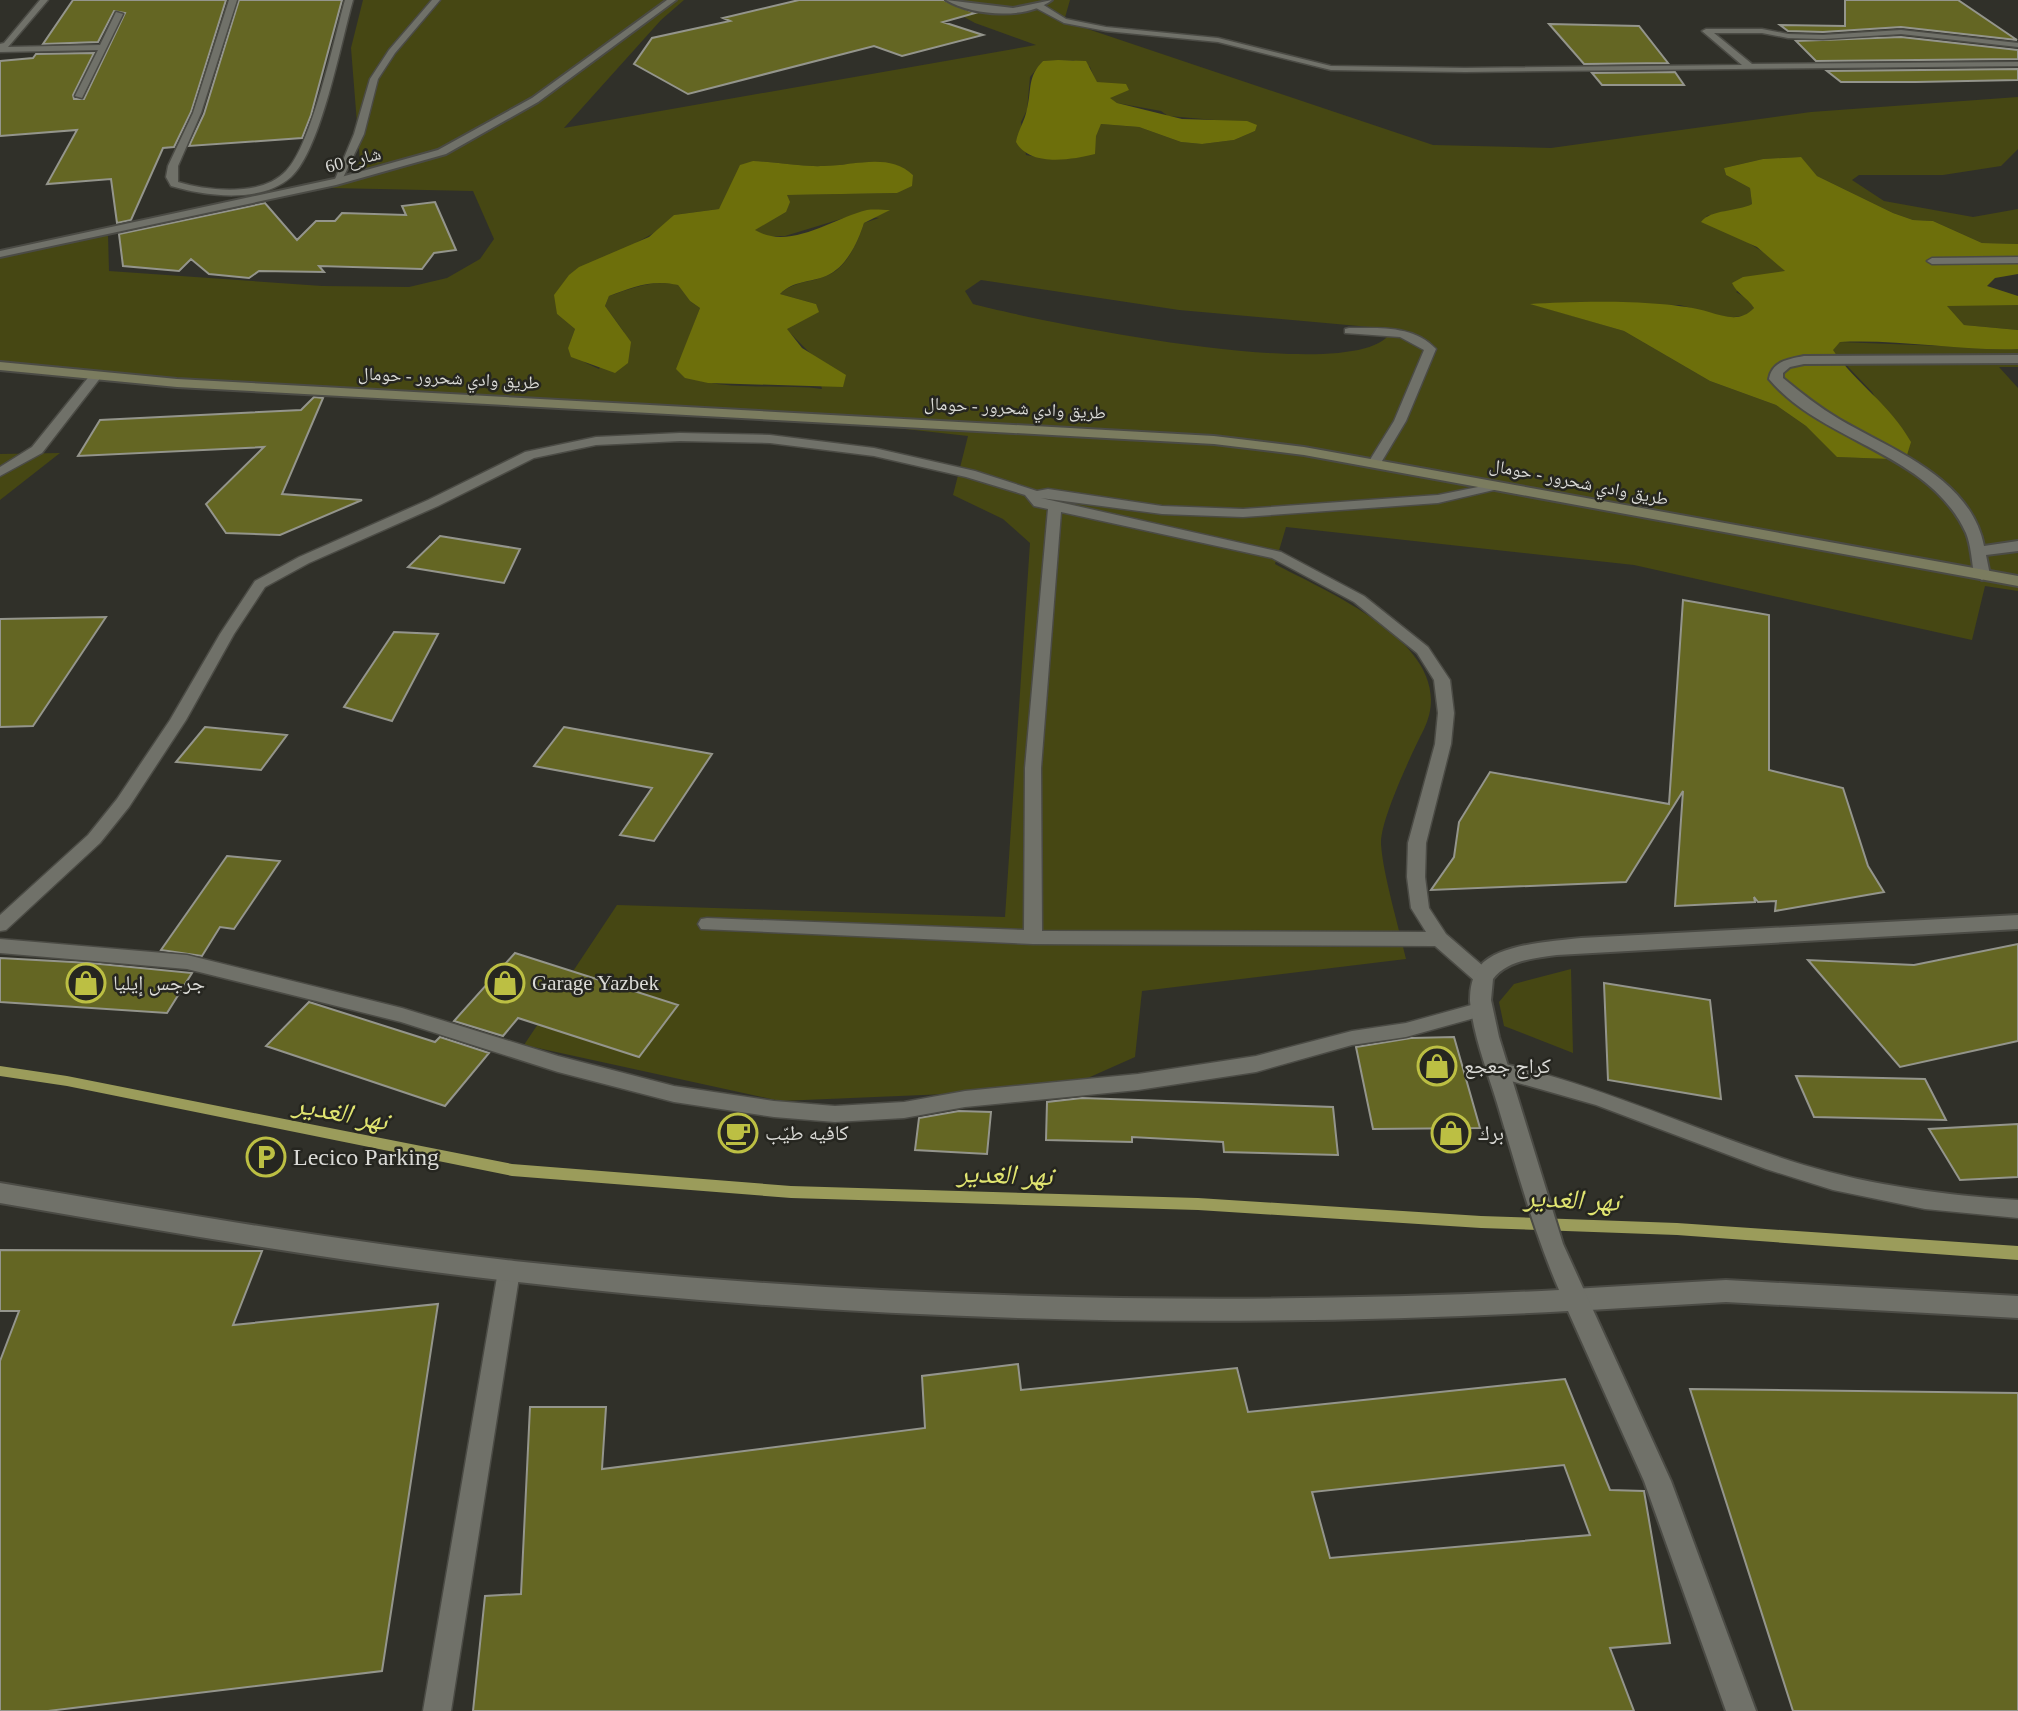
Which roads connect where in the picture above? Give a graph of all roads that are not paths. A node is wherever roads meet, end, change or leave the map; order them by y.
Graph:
1 (44, 0) edge
2 (233, 0) edge
3 (349, 0) edge
4 (436, 0) edge
5 (672, 0) edge
6 (950, 0) edge
7 (1048, 0) edge
8 (1039, 6) junction
9 (1025, 9) joint
10 (119, 14) dead end
11 (2018, 45) edge
12 (103, 47) junction
13 (0, 49) edge
14 (2018, 64) edge
15 (1749, 66) junction
16 (79, 96) dead end
17 (336, 182) junction
18 (0, 254) edge
19 (2018, 260) edge
20 (1932, 261) dead end
21 (1349, 331) dead end
22 (2018, 359) edge
23 (0, 366) edge
24 (95, 377) junction
25 (1374, 463) junction
26 (0, 472) edge
27 (1493, 486) junction
28 (1032, 494) junction
29 (1055, 508) junction
30 (2018, 546) edge
31 (1981, 551) junction
32 (1982, 575) junction
33 (2018, 581) edge
34 (2018, 922) edge
35 (707, 924) dead end
36 (0, 925) edge
37 (1033, 937) junction
38 (1439, 939) junction
39 (0, 946) edge
40 (1483, 977) junction
41 (1482, 1009) junction
42 (1497, 1070) junction
43 (0, 1193) edge
44 (2018, 1209) edge
45 (509, 1271) junction
46 (1573, 1300) junction
47 (2018, 1307) edge
48 (437, 1711) edge
49 (1741, 1711) edge

1 - 13 lane
2 - 3 lane
4 - 17 lane
5 - 17 street, شارع 60
6 - 9 street
7 - 8 street
8 - 9 street
8 - 15 lane
10 - 12 lane
11 - 15 lane
12 - 13 lane
12 - 16 lane
14 - 15 lane
17 - 18 street, شارع 60
19 - 20 lane
21 - 25 lane
22 - 31 street
23 - 24 main road, طريق وادي شحرور - حومال
24 - 25 main road, طريق وادي شحرور - حومال
24 - 26 lane
25 - 27 main road, طريق وادي شحرور - حومال
27 - 28 lane
27 - 32 main road, طريق وادي شحرور - حومال
28 - 29 lane
28 - 36 lane
29 - 37 lane
29 - 38 lane
30 - 31 street
31 - 32 street
32 - 33 main road, طريق وادي شحرور - حومال
34 - 40 street
35 - 37 lane
37 - 38 lane
38 - 40 lane
39 - 41 lane
40 - 41 street
41 - 42 street
42 - 44 lane
42 - 46 street
43 - 45 street
45 - 46 street
45 - 48 lane
46 - 47 street
46 - 49 street

